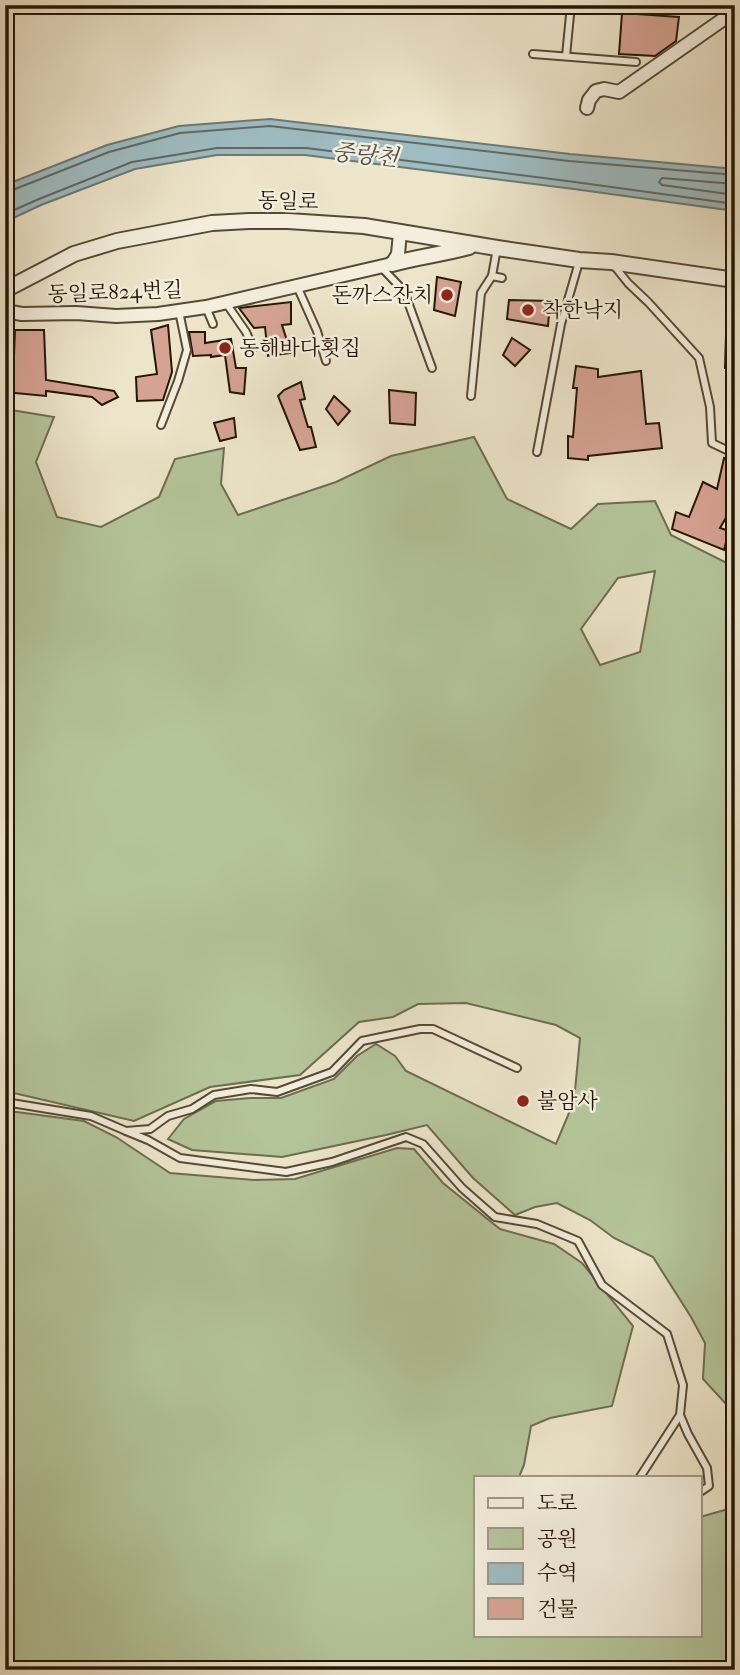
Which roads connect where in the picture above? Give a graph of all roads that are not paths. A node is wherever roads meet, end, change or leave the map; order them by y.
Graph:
1 (571, 5) edge
2 (663, 5) edge
3 (681, 5) edge
4 (735, 11) edge
5 (533, 54) dead end
6 (566, 56) junction
7 (636, 62) dead end
8 (587, 108) dead end
9 (400, 233) junction
10 (476, 245) junction
11 (497, 248) junction
12 (579, 260) junction
13 (611, 262) junction
14 (386, 265) junction
15 (492, 276) junction
16 (502, 278) dead end
17 (735, 279) edge
18 (297, 286) junction
19 (5, 290) edge
20 (226, 303) junction
21 (205, 307) junction
22 (5, 311) edge
23 (179, 311) junction
24 (213, 324) dead end
25 (253, 348) dead end
26 (326, 360) dead end
27 (432, 368) dead end
28 (471, 396) dead end
29 (161, 425) dead end
30 (537, 452) dead end
31 (735, 454) edge
32 (517, 1068) dead end
33 (5, 1102) edge
34 (126, 1131) junction
35 (680, 1415) junction
36 (641, 1476) edge
37 (702, 1491) edge

1 - 6 lane
2 - 3 lane
4 - 8 street
5 - 6 lane
6 - 7 lane
9 - 10 street, 동일로
9 - 14 street
9 - 19 street, 동일로
10 - 11 street, 동일로
10 - 14 street
11 - 12 street, 동일로
11 - 15 lane
12 - 13 street, 동일로
12 - 30 lane
13 - 17 street, 동일로
13 - 31 lane
14 - 18 street, 동일로824번길
14 - 27 lane
15 - 16 lane
15 - 28 lane
18 - 20 street, 동일로824번길
18 - 26 lane
20 - 21 street, 동일로824번길
20 - 25 lane
21 - 23 street, 동일로824번길
21 - 24 lane
22 - 23 street, 동일로824번길
23 - 29 lane
32 - 34 lane
33 - 34 lane
34 - 35 lane
35 - 36 lane
35 - 37 lane

